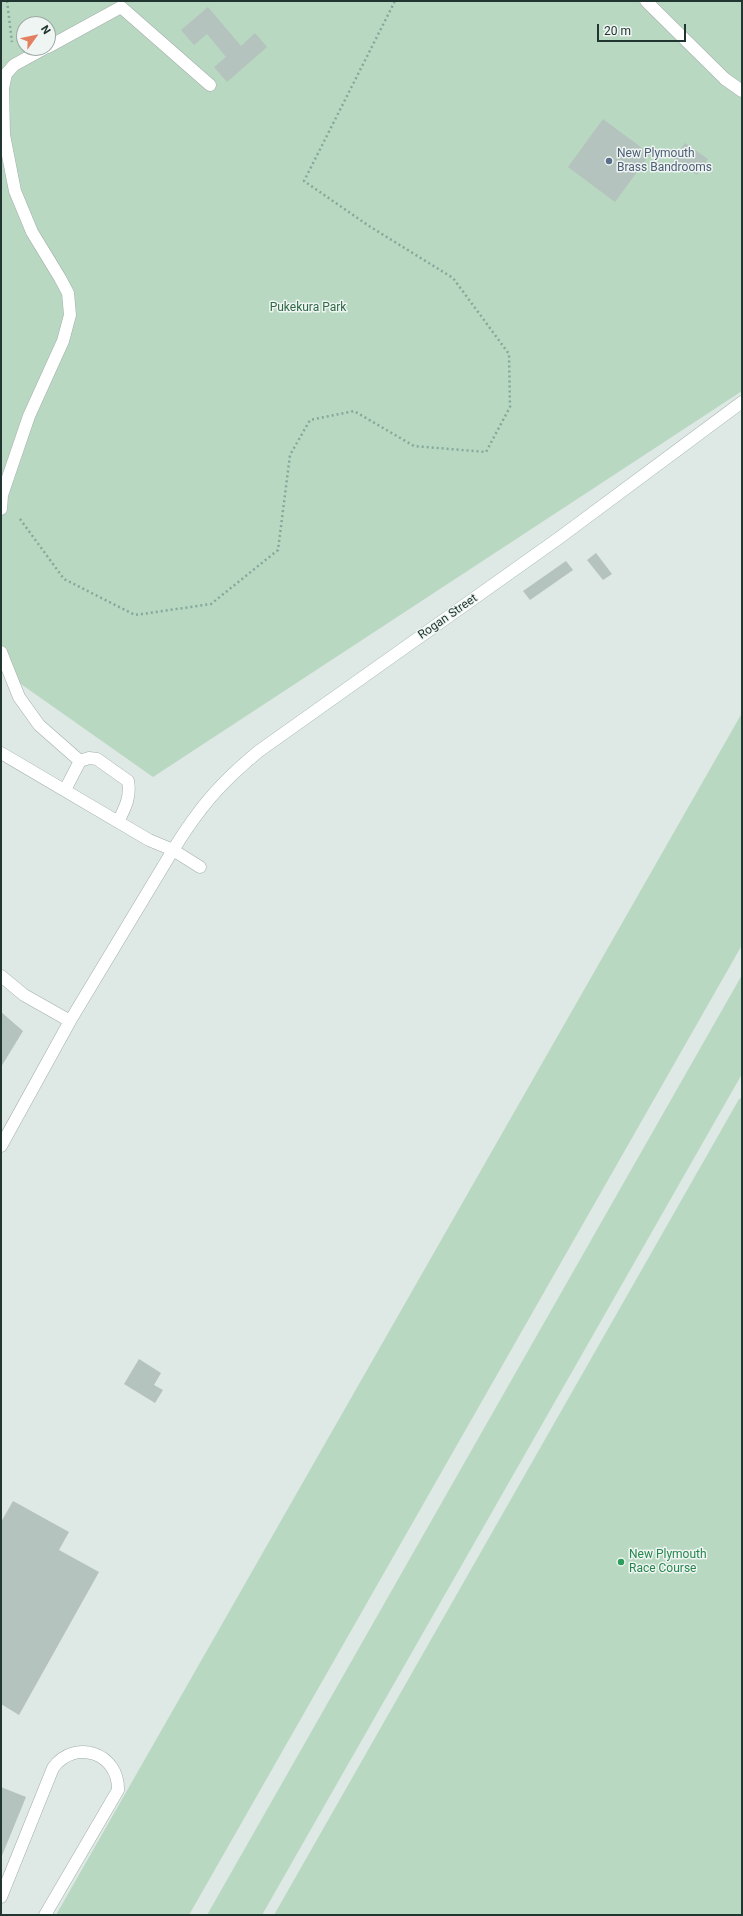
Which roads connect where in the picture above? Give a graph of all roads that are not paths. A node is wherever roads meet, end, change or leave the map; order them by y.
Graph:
1 (646, 1) edge
2 (56, 42) edge
3 (30, 56) edge
4 (210, 85) dead end
5 (742, 91) edge
6 (742, 402) edge
7 (1, 509) edge
8 (1, 652) edge
9 (1, 753) edge
10 (80, 761) junction
11 (65, 790) junction
12 (113, 819) junction
13 (173, 850) junction
14 (200, 867) dead end
15 (1, 976) edge
16 (70, 1021) junction
17 (1, 1146) edge
18 (1, 1897) edge
19 (45, 1915) edge

1 - 5 street
2 - 4 street
3 - 7 street
6 - 13 street, Rogan Street
8 - 10 street
9 - 11 street
10 - 11 street
10 - 12 street
11 - 12 street
12 - 13 street
13 - 14 street
13 - 16 street, Rogan Street
15 - 16 street
16 - 17 street, Rogan Street
18 - 19 street

